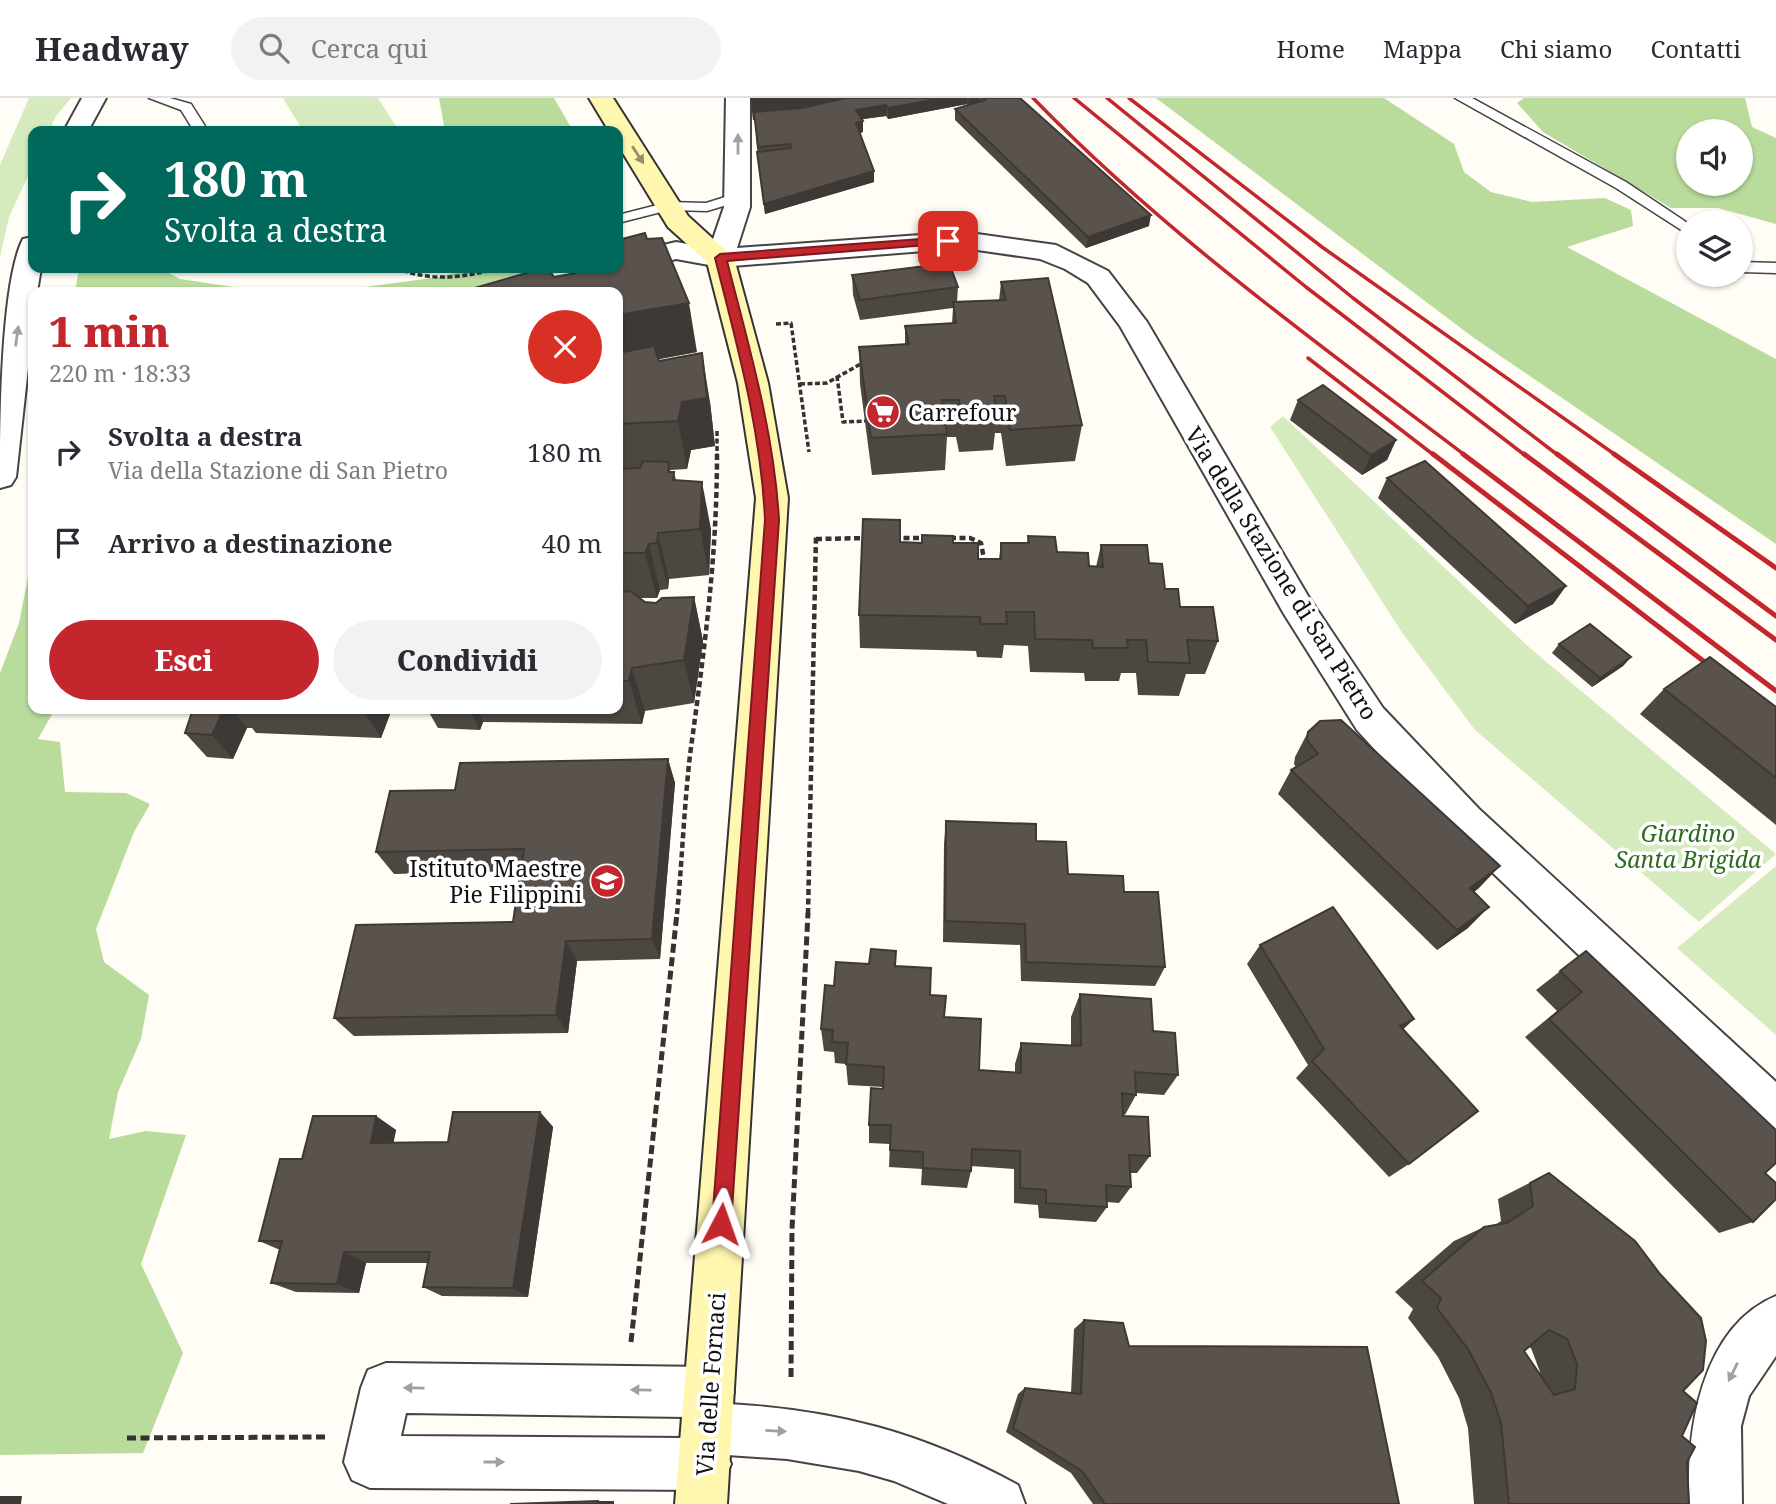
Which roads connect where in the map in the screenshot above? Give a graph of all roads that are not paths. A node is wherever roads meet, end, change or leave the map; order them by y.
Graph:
1 (94, 98) edge
2 (156, 98) edge
3 (601, 98) edge
4 (738, 98) edge
5 (1462, 98) edge
6 (79, 126) edge
7 (198, 126) edge
8 (618, 126) edge
9 (623, 133) edge
10 (738, 197) junction
11 (668, 206) junction
12 (623, 218) edge
13 (1676, 222) edge
14 (720, 258) junction
15 (28, 264) edge
16 (623, 264) edge
17 (1753, 267) edge
18 (1776, 268) edge
19 (0, 477) edge
20 (1776, 1112) edge
21 (1776, 1320) edge
22 (706, 1447) edge
23 (999, 1504) edge
24 (1716, 1504) edge

1 - 6 street
2 - 7 lane
3 -> 8 street
10 -> 4 street
5 - 13 lane
9 -> 11 street
10 - 11 lane
10 - 14 street
11 - 12 lane
11 - 14 street
14 - 16 street, Via della Stazione di San Pietro
14 - 20 street, Via della Stazione di San Pietro
14 - 22 street, Via delle Fornaci
19 -> 15 street
17 - 18 lane
21 -> 24 street
22 -> 22 street
22 -> 23 street

